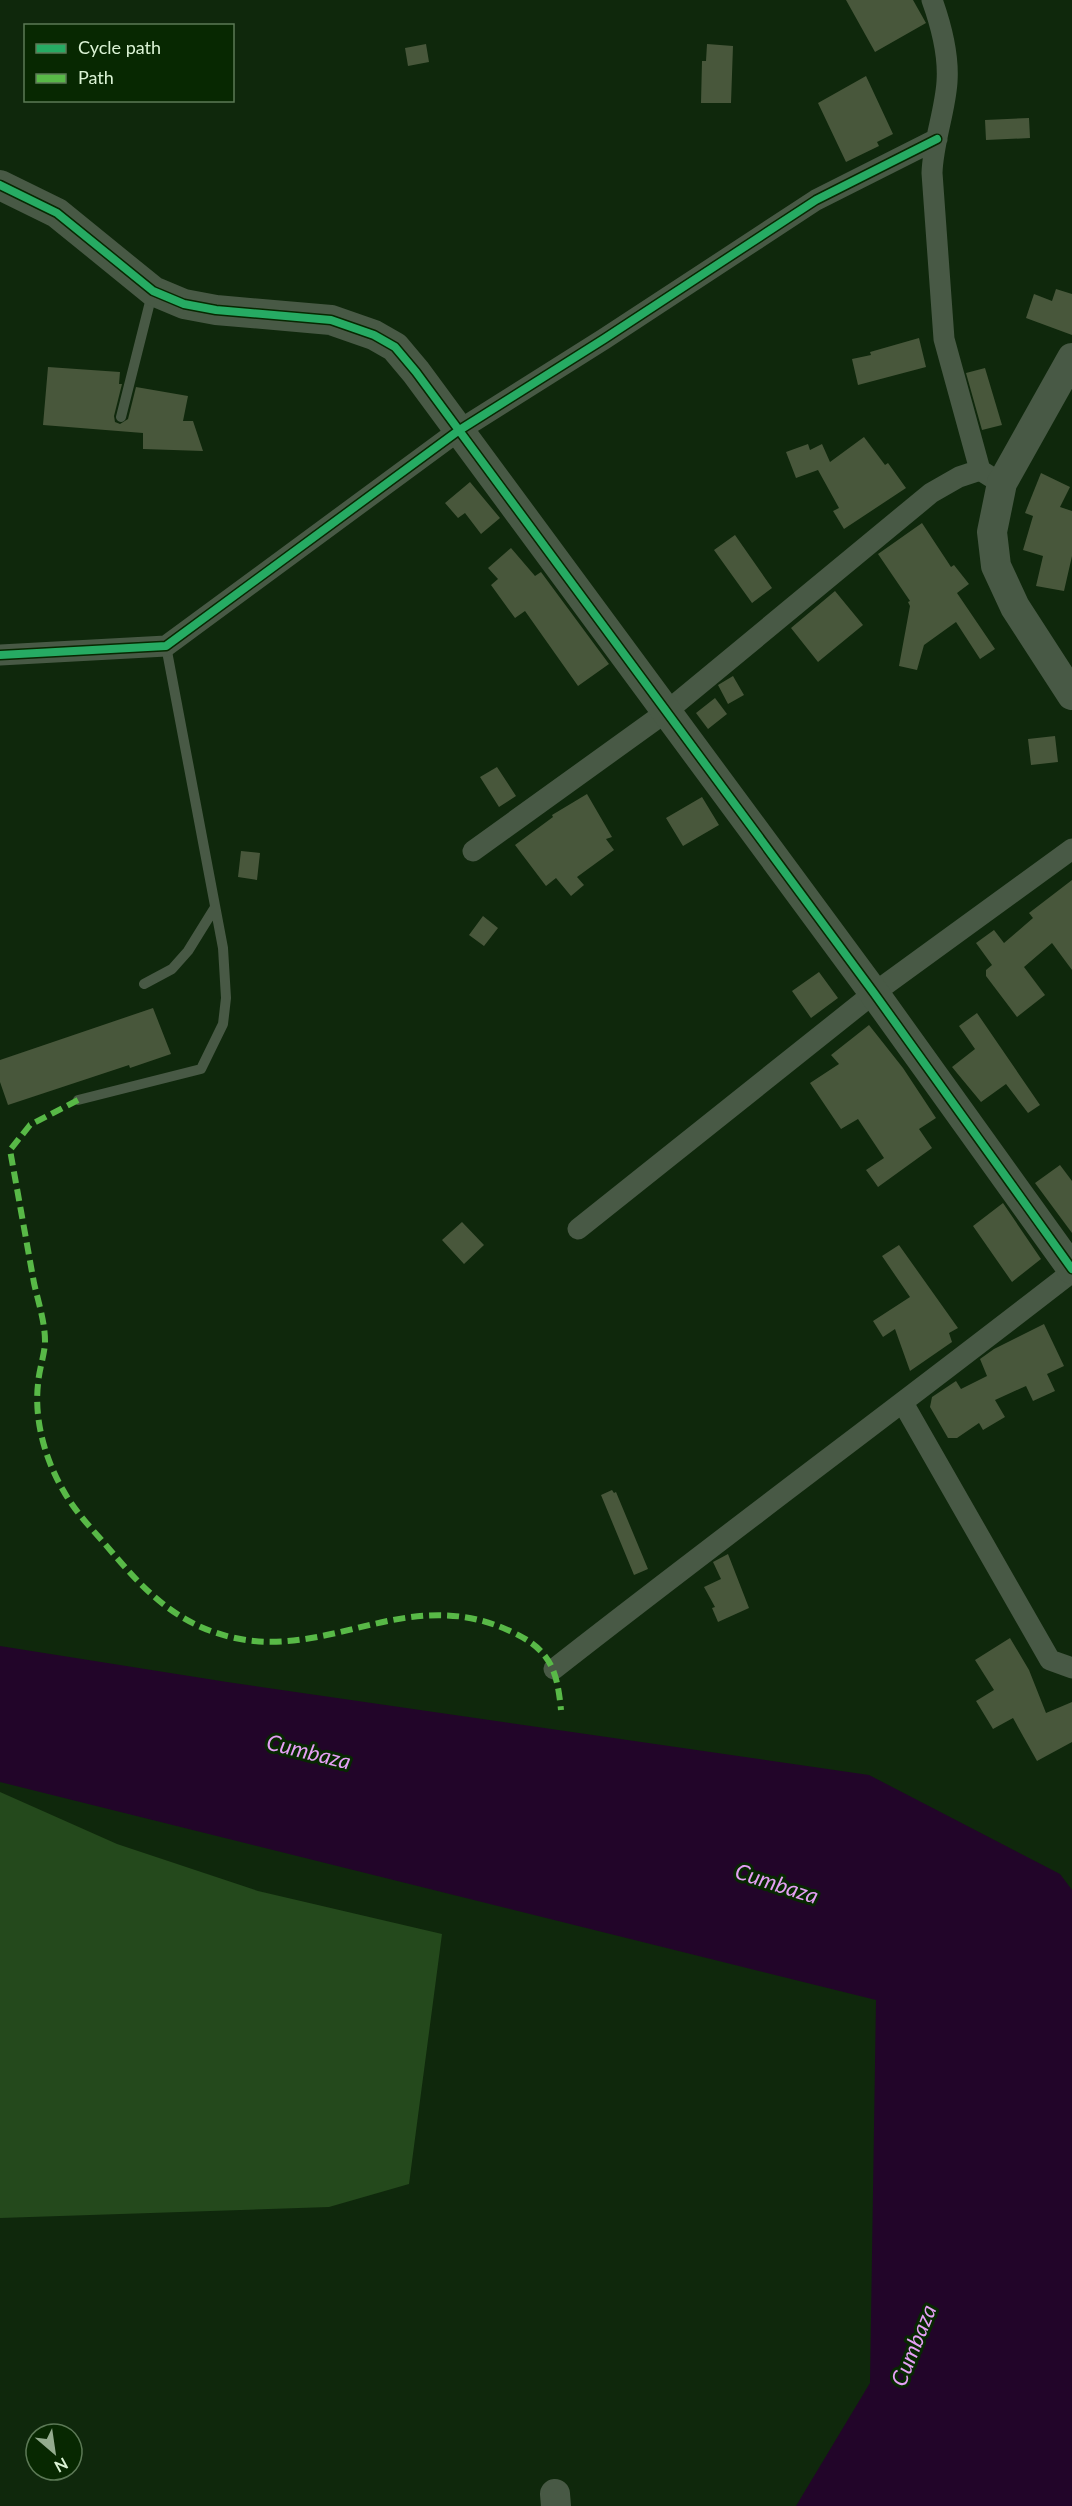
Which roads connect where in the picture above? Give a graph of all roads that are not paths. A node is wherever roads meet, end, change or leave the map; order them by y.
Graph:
1 (932, 0) edge
2 (937, 139) junction
3 (0, 185) edge
4 (153, 291) junction
5 (1072, 358) edge
6 (121, 417) dead end
7 (458, 431) junction
8 (991, 476) junction
9 (166, 646) junction
10 (0, 655) edge
11 (1072, 695) edge
12 (666, 712) junction
13 (1072, 849) edge
14 (473, 850) dead end
15 (214, 909) junction
16 (144, 984) dead end
17 (874, 993) junction
18 (78, 1100) dead end
19 (578, 1229) dead end
20 (1072, 1270) edge
21 (903, 1403) junction
22 (1072, 1668) edge
23 (554, 1669) dead end

1 - 2 street
2 - 7 street
2 - 8 street
3 - 4 street
4 - 6 lane
4 - 7 street
5 - 8 street
7 - 9 street
7 - 12 street
8 - 11 street
8 - 12 street
9 - 10 street
9 - 15 lane
12 - 14 street
12 - 17 street
13 - 17 street
15 - 16 lane
15 - 18 lane
17 - 19 street
17 - 20 street
20 - 21 street
21 - 22 street
21 - 23 street

